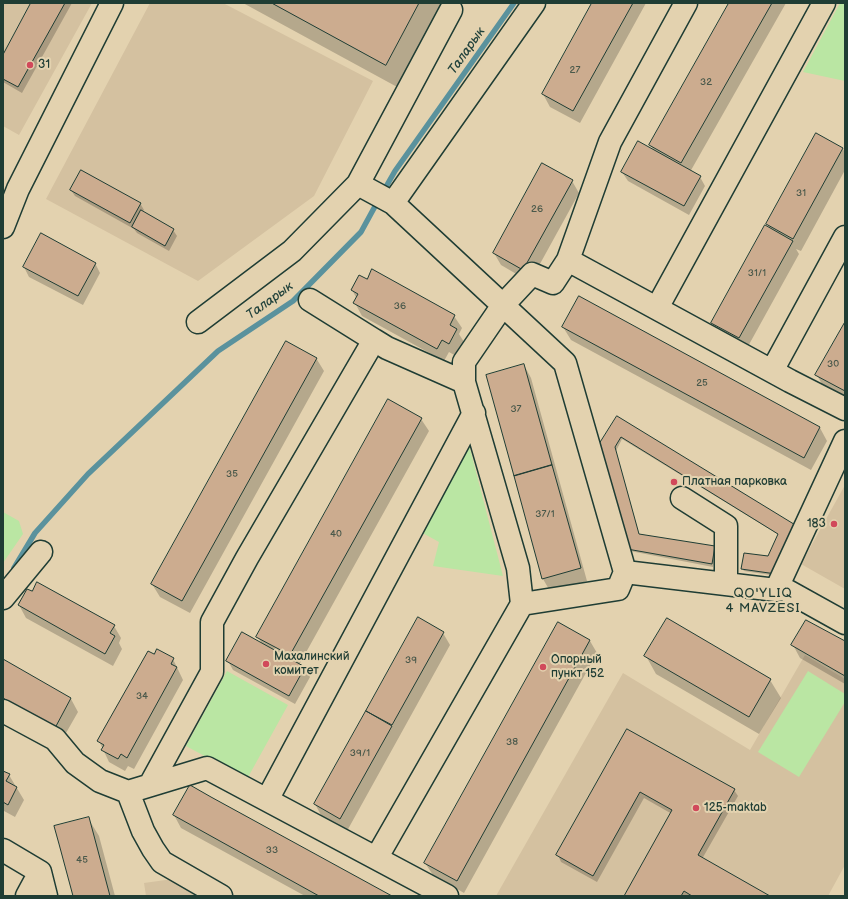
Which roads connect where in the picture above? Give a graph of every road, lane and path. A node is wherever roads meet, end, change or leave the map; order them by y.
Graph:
1 (112, 3) edge
2 (534, 3) edge
3 (686, 3) edge
4 (824, 3) edge
5 (451, 10) dead end
6 (358, 184) junction
7 (10, 185) edge
8 (393, 203) junction
9 (3, 227) edge
10 (845, 237) edge
11 (568, 260) junction
12 (310, 300) dead end
13 (503, 305) junction
14 (657, 308) junction
15 (198, 322) dead end
16 (374, 340) junction
17 (772, 371) junction
18 (464, 382) junction
19 (845, 409) edge
20 (474, 413) junction
21 (845, 441) edge
22 (682, 498) dead end
23 (41, 552) dead end
24 (625, 572) junction
25 (726, 583) junction
26 (776, 590) junction
27 (3, 598) edge
28 (522, 604) junction
29 (845, 623) edge
30 (3, 711) edge
31 (150, 785) junction
32 (128, 792) junction
33 (267, 800) junction
34 (3, 850) edge
35 (377, 857) junction
36 (40, 872) junction
37 (27, 896) edge
38 (46, 896) edge
39 (220, 896) edge
40 (447, 896) edge

1 - 7 street
2 - 8 street
3 - 11 street
4 - 14 street
5 - 6 street
6 - 8 street
6 - 15 street
7 - 9 street
8 - 13 street
10 - 17 street
11 - 13 street
11 - 14 street
12 - 16 street
13 - 18 street
13 - 24 street
14 - 17 street
16 - 18 street
16 - 31 street
17 - 19 street
18 - 20 street
20 - 28 street
20 - 33 street
21 - 26 street
22 - 25 street
23 - 27 street
24 - 25 street
24 - 28 street
25 - 26 street
26 - 29 street
28 - 35 street
30 - 32 street
31 - 32 street
31 - 33 street
32 - 39 street
33 - 35 street
34 - 36 street
35 - 40 street
36 - 37 street
36 - 38 street

